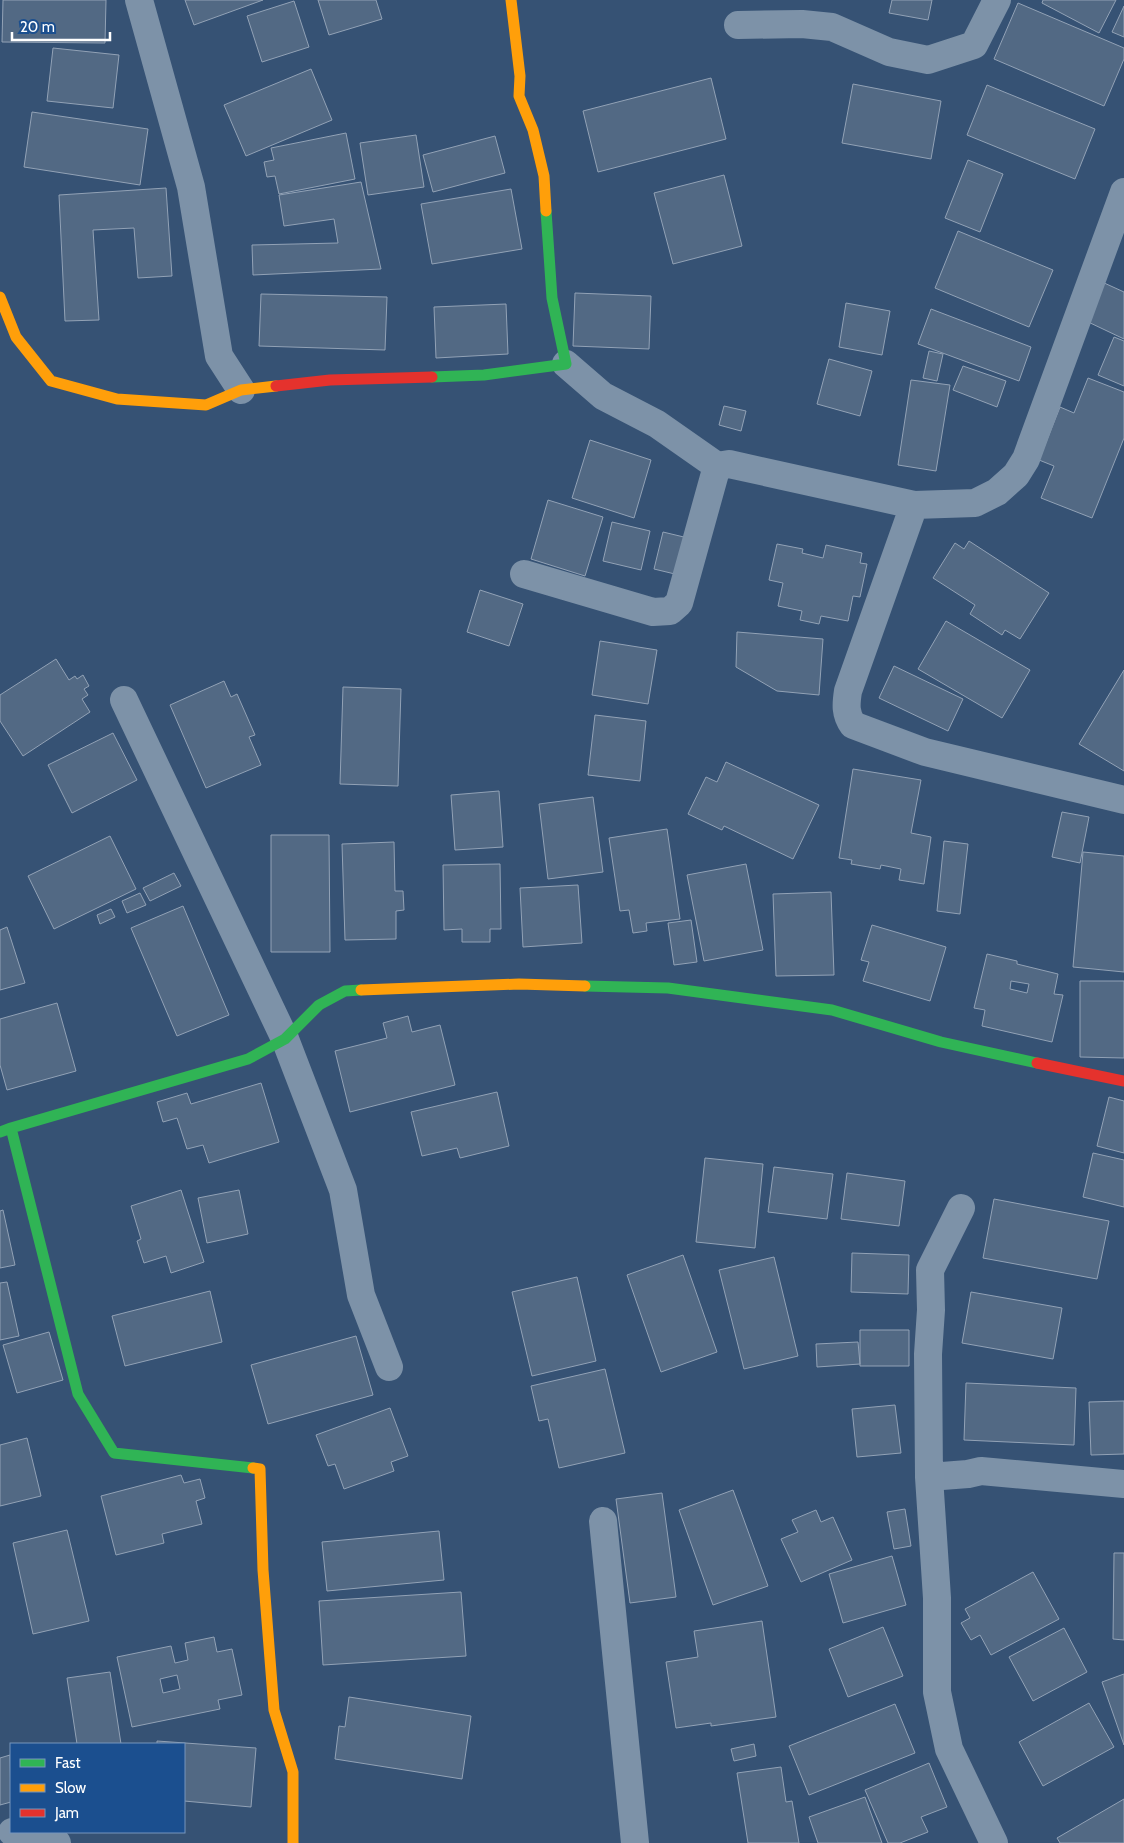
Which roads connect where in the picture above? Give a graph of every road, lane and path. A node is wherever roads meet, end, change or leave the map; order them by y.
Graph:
1 (139, 0) edge
2 (511, 0) edge
3 (997, 0) edge
4 (738, 25) dead end
5 (1124, 192) edge
6 (0, 297) edge
7 (566, 364) junction
8 (241, 390) junction
9 (717, 466) junction
10 (914, 506) junction
11 (524, 574) dead end
12 (124, 700) dead end
13 (1124, 800) edge
14 (285, 1039) junction
15 (1124, 1081) edge
16 (5, 1130) edge
17 (961, 1208) dead end
18 (389, 1367) dead end
19 (929, 1476) junction
20 (1124, 1484) edge
21 (603, 1520) dead end
22 (16, 1833) edge
23 (57, 1843) edge
24 (293, 1843) edge
25 (635, 1843) edge
26 (994, 1843) edge

1 - 8 street
2 - 7 street
3 - 4 street
5 - 10 street
6 - 8 street
7 - 8 street
7 - 9 street
9 - 10 street
9 - 11 street
10 - 13 street
12 - 14 street
14 - 15 street
14 - 16 street
14 - 18 street
16 - 24 street
17 - 19 street
19 - 20 street
19 - 26 street
21 - 25 street
22 - 23 street

